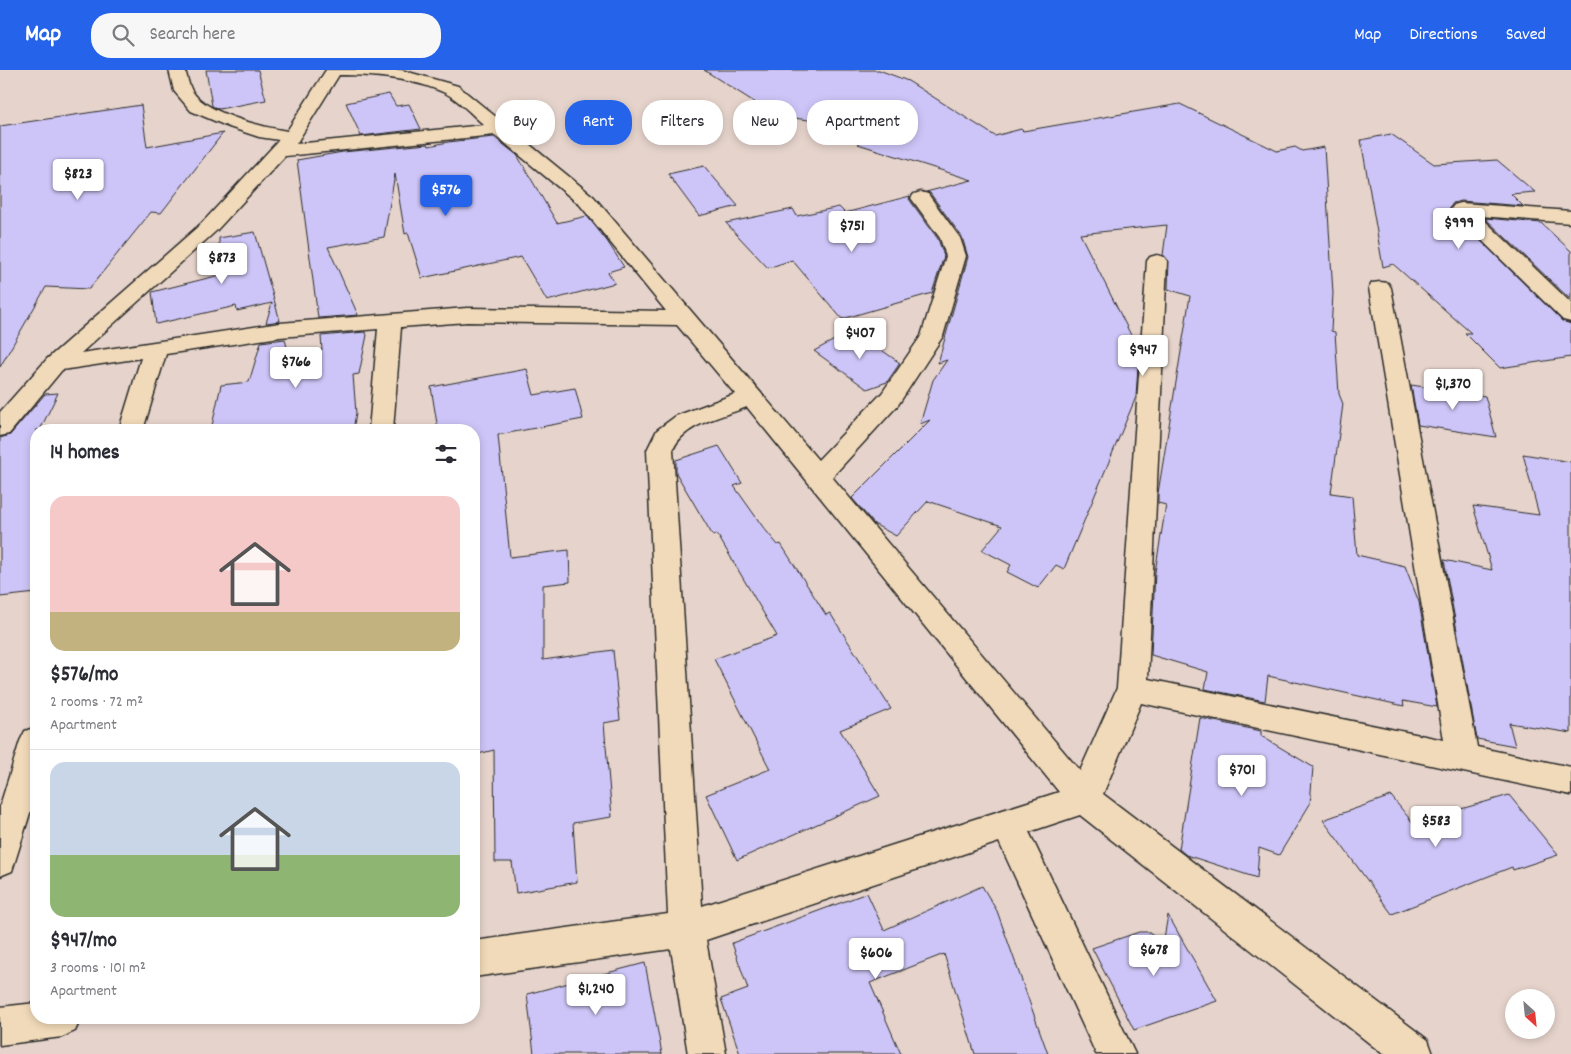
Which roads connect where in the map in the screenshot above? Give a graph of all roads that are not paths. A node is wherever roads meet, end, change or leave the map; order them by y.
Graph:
1 (177, 70) edge
2 (335, 70) edge
3 (495, 125) edge
4 (495, 128) edge
5 (286, 144) junction
6 (520, 145) edge
7 (921, 198) dead end
8 (1571, 217) edge
9 (1157, 261) dead end
10 (1380, 288) dead end
11 (1571, 315) edge
12 (683, 318) junction
13 (390, 321) junction
14 (156, 348) junction
15 (55, 364) junction
16 (752, 397) junction
17 (133, 424) edge
18 (381, 424) edge
19 (0, 428) edge
20 (817, 477) junction
21 (1132, 688) junction
22 (1463, 758) junction
23 (30, 761) edge
24 (1571, 781) edge
25 (1084, 799) junction
26 (1008, 824) junction
27 (0, 860) edge
28 (686, 929) junction
29 (480, 958) edge
30 (30, 1022) edge
31 (0, 1026) edge
32 (708, 1054) edge
33 (1116, 1054) edge
34 (1414, 1054) edge

1 - 5 street
2 - 3 street
2 - 5 street
4 - 5 street
5 - 15 street
6 - 12 street
7 - 20 street
8 - 11 street
9 - 21 street
10 - 22 street
12 - 13 street
12 - 16 street
13 - 14 street
13 - 18 street
14 - 15 street
14 - 17 street
15 - 19 street
16 - 20 street
16 - 28 street
20 - 25 street
21 - 22 street
21 - 25 street
22 - 24 street
23 - 27 street
25 - 26 street
25 - 34 street
26 - 28 street
26 - 33 street
28 - 29 street
28 - 32 street
30 - 31 street

